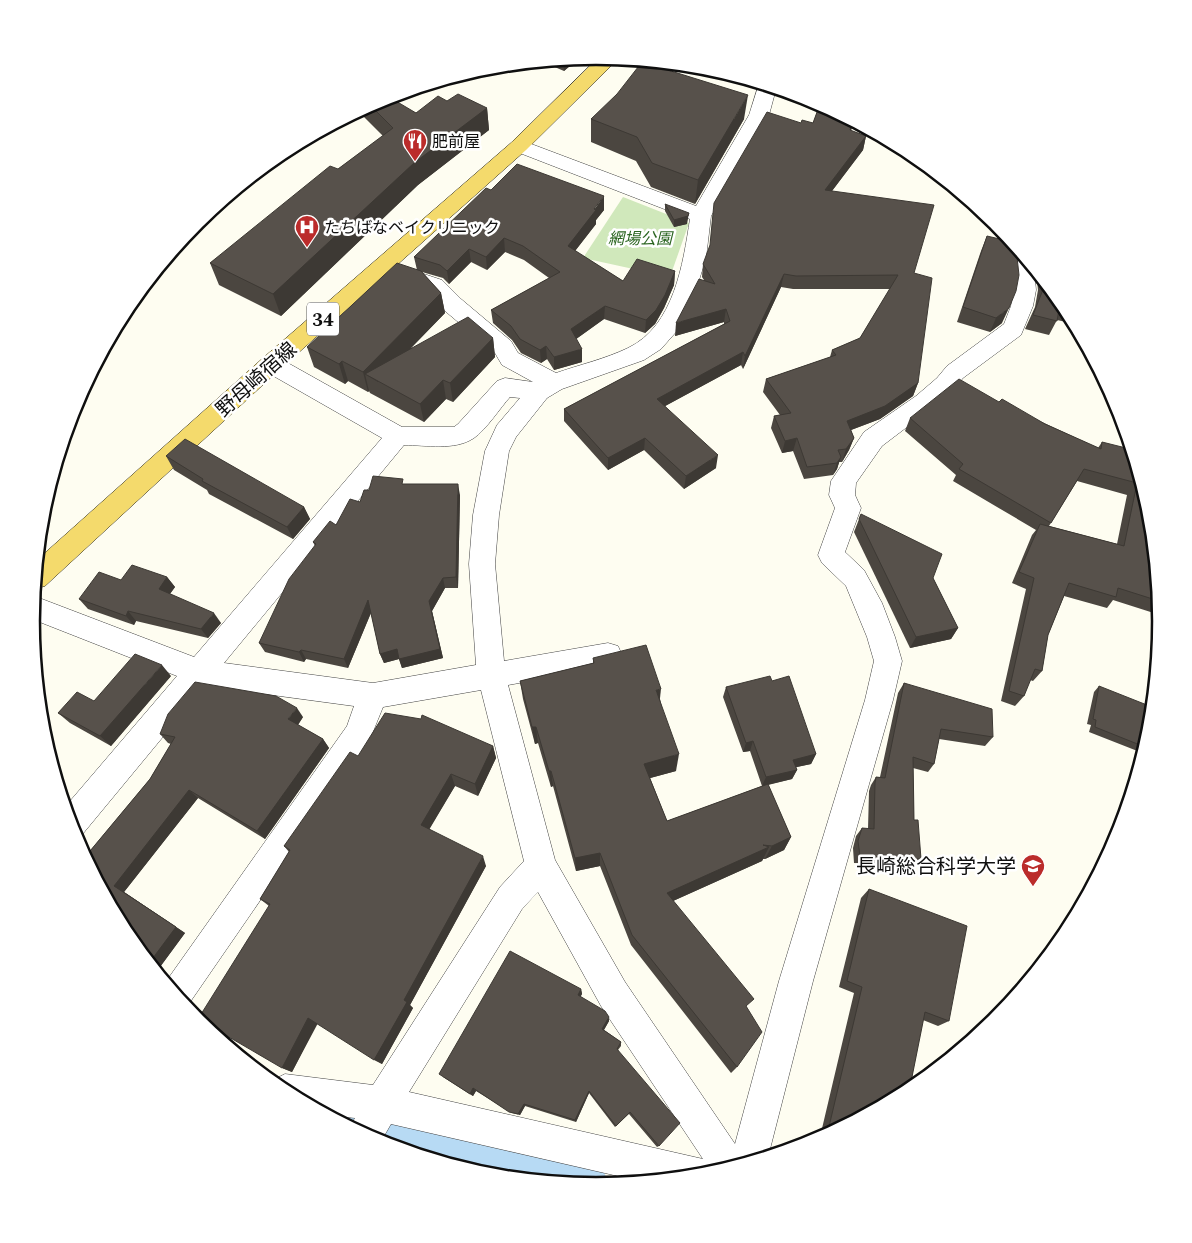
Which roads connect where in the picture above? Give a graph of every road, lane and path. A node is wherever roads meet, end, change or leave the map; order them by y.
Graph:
1 (602, 65) edge
2 (765, 92) edge
3 (519, 146) junction
4 (701, 216) junction
5 (1023, 266) edge
6 (381, 268) junction
7 (271, 364) junction
8 (547, 388) junction
9 (398, 436) junction
10 (42, 572) edge
11 (40, 610) edge
12 (608, 655) edge
13 (200, 672) junction
14 (491, 674) junction
15 (373, 696) junction
16 (76, 818) edge
17 (541, 866) junction
18 (180, 990) edge
19 (313, 1100) edge
20 (375, 1118) edge
21 (746, 1157) edge
22 (742, 1158) edge
23 (676, 1172) edge

1 - 3 main road, 野母崎宿線 / 34
2 - 4 street
3 - 4 street
3 - 6 main road, 野母崎宿線 / 34
4 - 8 street
5 - 21 street
6 - 7 main road, 野母崎宿線 / 34
6 - 8 street
7 - 9 street
7 - 10 main road, 野母崎宿線 / 34
8 - 9 street
8 - 14 street
9 - 13 street
11 - 13 street
12 - 14 street
13 - 15 street
13 - 16 street
14 - 15 street
14 - 17 street
15 - 18 street
17 - 20 street
17 - 22 street
19 - 20 street
20 - 23 street

